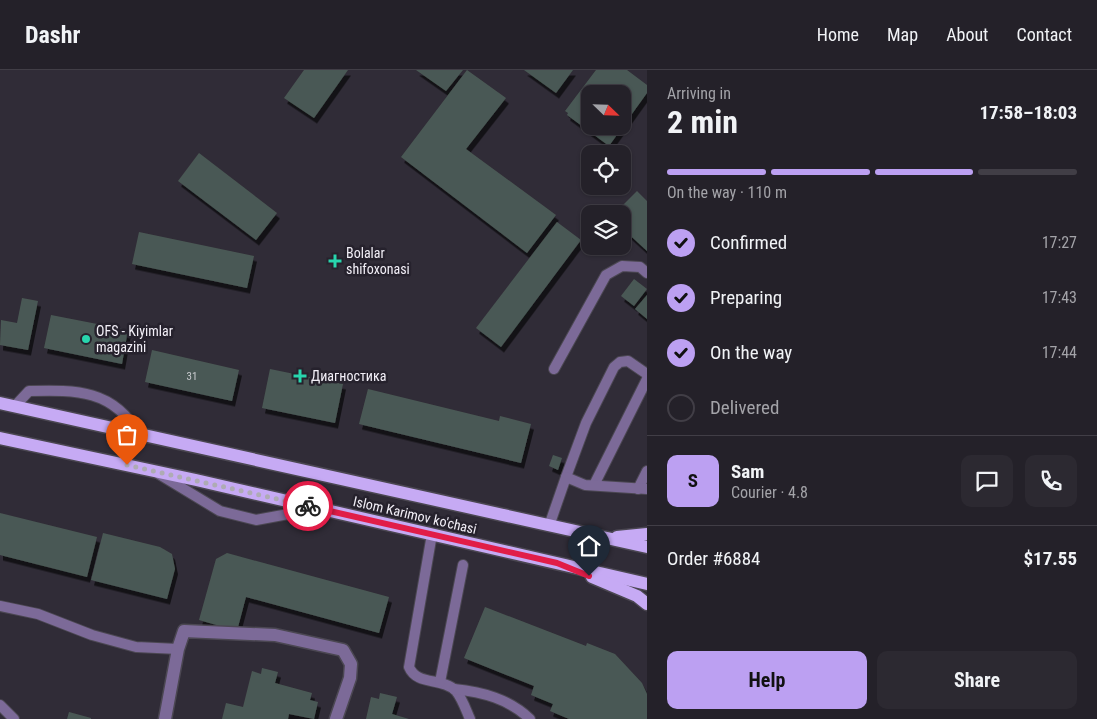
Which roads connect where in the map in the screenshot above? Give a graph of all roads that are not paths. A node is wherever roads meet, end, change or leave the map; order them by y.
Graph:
1 (647, 272) edge
2 (554, 369) dead end
3 (647, 374) edge
4 (647, 379) edge
5 (0, 402) edge
6 (15, 406) junction
7 (140, 435) junction
8 (0, 438) edge
9 (154, 471) junction
10 (647, 471) edge
11 (566, 477) junction
12 (594, 485) junction
13 (643, 489) edge
14 (318, 508) junction
15 (549, 526) junction
16 (432, 534) junction
17 (647, 534) edge
18 (604, 538) junction
19 (647, 547) edge
20 (557, 563) junction
21 (463, 565) dead end
22 (647, 584) edge
23 (647, 604) edge
24 (0, 606) edge
25 (178, 649) junction
26 (440, 682) junction
27 (454, 689) junction
28 (0, 706) edge
29 (14, 719) edge
30 (165, 719) edge
31 (336, 719) edge
32 (470, 719) edge
33 (530, 719) edge

1 - 2 lane
3 - 11 lane
4 - 12 lane
5 - 6 main road, Islom Karimov ko'chasi
6 - 7 main road, Islom Karimov ko'chasi
6 - 7 lane
7 - 15 main road, Islom Karimov ko'chasi
8 - 9 main road, Islom Karimov ko'chasi
9 - 14 main road, Islom Karimov ko'chasi
9 - 14 lane
10 - 13 lane
11 - 12 lane
11 - 15 lane
12 - 13 lane
14 - 16 main road, Islom Karimov ko'chasi
15 - 18 main road, Islom Karimov ko'chasi
16 - 20 main road, Islom Karimov ko'chasi
16 - 26 lane
17 - 18 main road
18 - 19 main road, Islom Karimov ko'chasi
20 - 22 main road, Islom Karimov ko'chasi
20 - 23 main road
21 - 26 lane
24 - 25 lane
25 - 30 street
25 - 31 street
26 - 27 lane
27 - 32 lane
27 - 33 lane
28 - 29 lane

